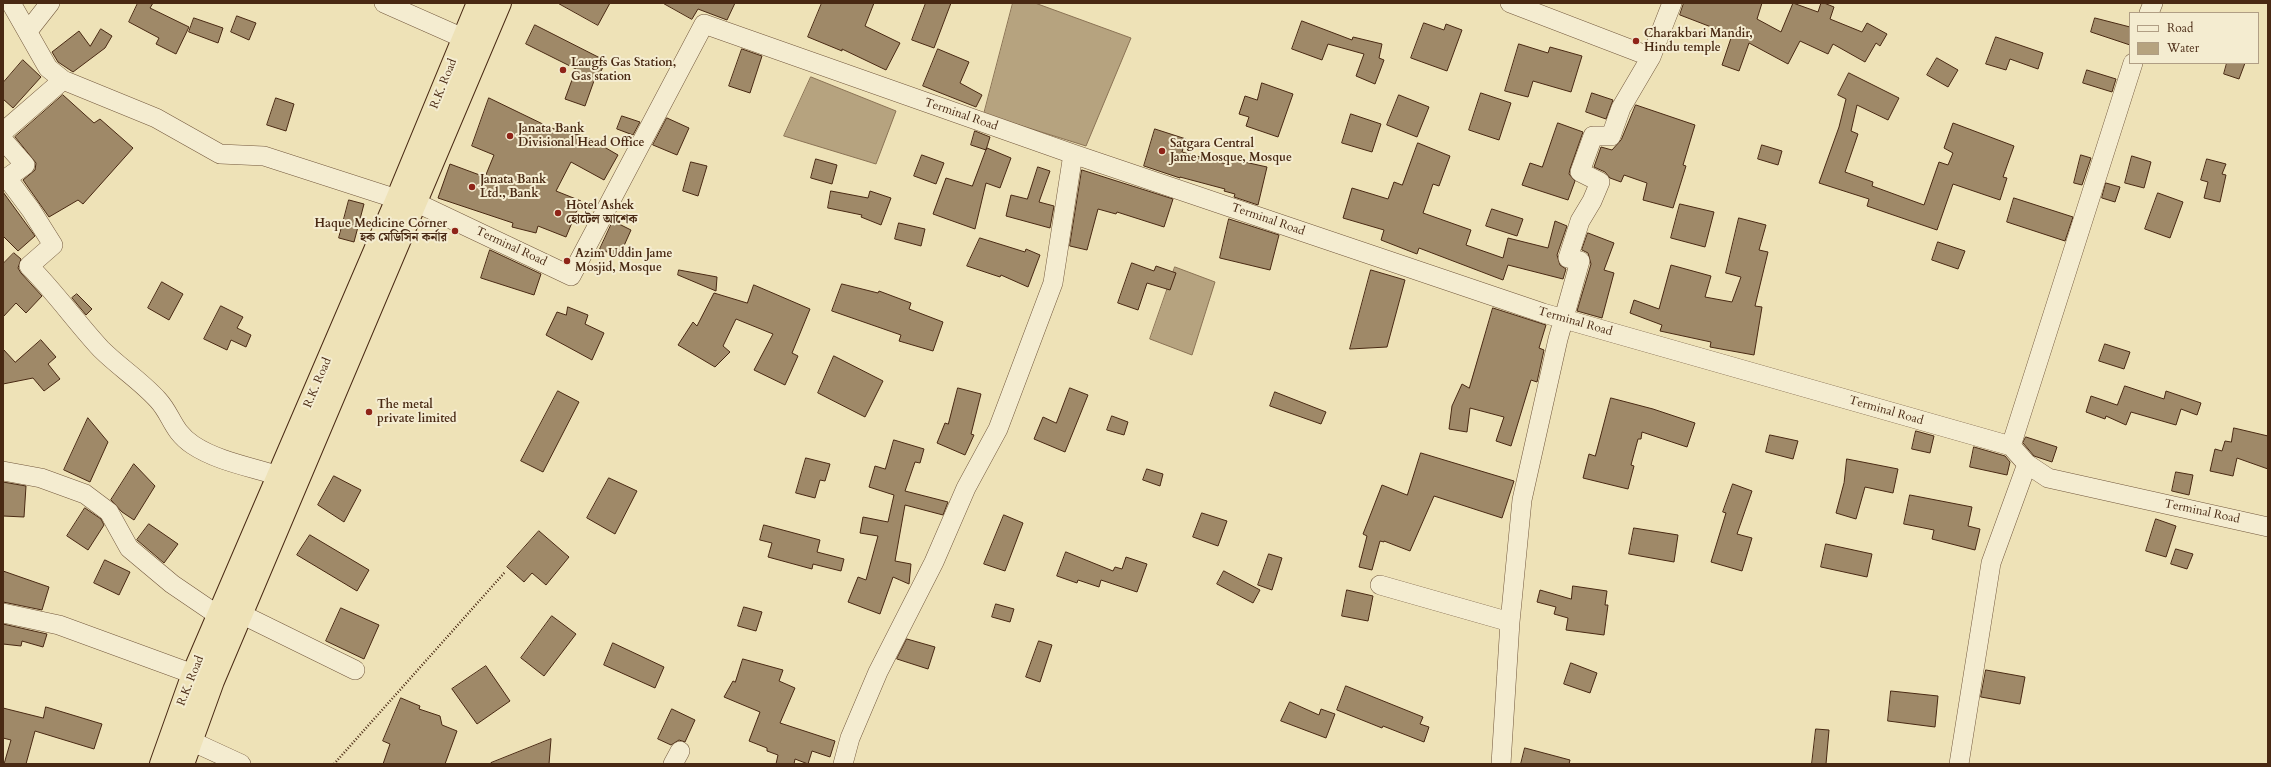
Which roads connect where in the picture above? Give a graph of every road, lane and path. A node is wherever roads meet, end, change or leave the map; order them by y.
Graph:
1 (12, 3) edge
2 (50, 3) edge
3 (384, 3) edge
4 (478, 3) edge
5 (500, 3) edge
6 (1510, 3) edge
7 (1672, 3) edge
8 (28, 31) junction
9 (464, 38) junction
10 (1651, 57) junction
11 (2133, 64) edge
12 (62, 80) junction
13 (3, 132) edge
14 (3, 140) edge
15 (1073, 154) junction
16 (407, 201) junction
17 (1563, 319) junction
18 (2011, 446) junction
19 (2027, 464) junction
20 (3, 471) edge
21 (279, 476) junction
22 (2268, 527) edge
23 (505, 572) dead end
24 (1380, 585) dead end
25 (3, 613) edge
26 (241, 614) junction
27 (219, 616) junction
28 (1510, 622) junction
29 (354, 670) dead end
30 (193, 674) junction
31 (191, 741) junction
32 (162, 764) edge
33 (183, 764) edge
34 (241, 764) edge
35 (334, 764) edge
36 (843, 764) edge
37 (1501, 764) edge
38 (1959, 764) edge

1 - 8 street
2 - 8 street
3 - 9 street
4 - 9 highway, R.K. Road
5 - 16 highway, R.K. Road
6 - 10 street
7 - 10 street
8 - 12 street
9 - 16 highway, R.K. Road
10 - 17 street
11 - 18 street
12 - 13 street
12 - 16 street
14 - 21 street
15 - 16 street, Terminal Road
15 - 17 street, Terminal Road
15 - 36 street
16 - 21 highway, R.K. Road
16 - 26 highway, R.K. Road
17 - 18 street, Terminal Road
17 - 28 street
18 - 19 street, Terminal Road
19 - 22 street, Terminal Road
19 - 38 street
20 - 27 street
21 - 27 highway, R.K. Road
23 - 35 path
24 - 28 street
25 - 30 street
26 - 29 street
26 - 31 highway, R.K. Road
27 - 30 highway, R.K. Road
28 - 37 street
30 - 32 highway, R.K. Road
31 - 33 highway, R.K. Road
31 - 34 street

